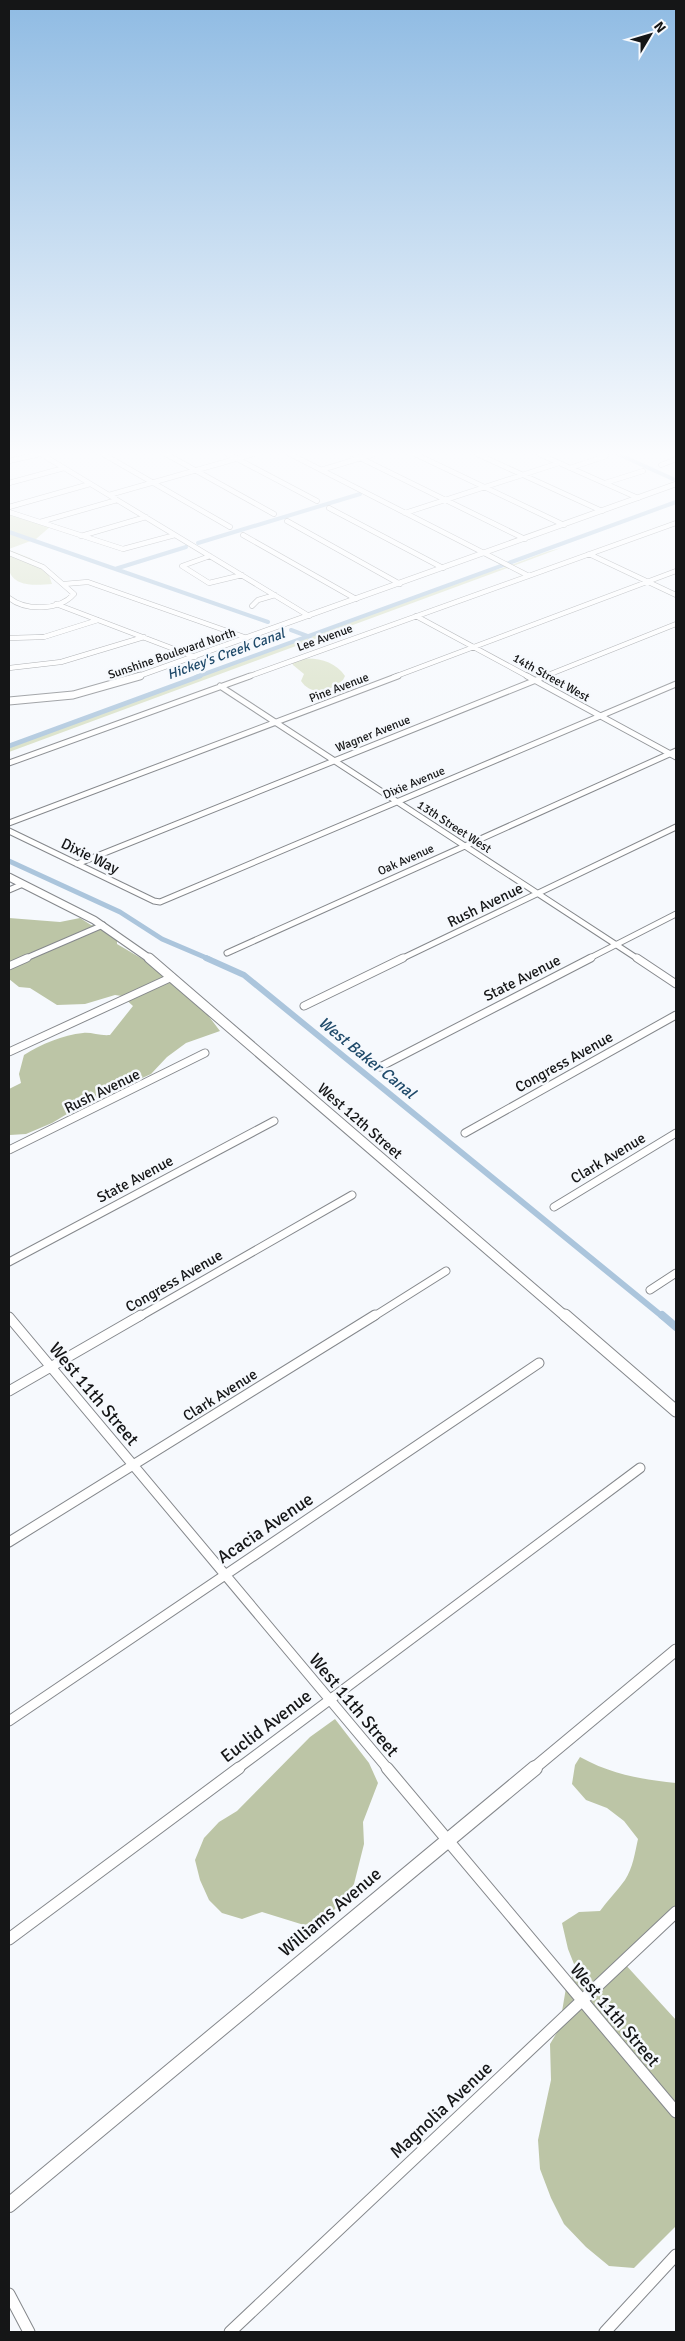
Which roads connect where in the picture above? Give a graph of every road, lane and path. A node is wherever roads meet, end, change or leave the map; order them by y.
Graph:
1 (32, 563) edge
2 (190, 563) edge
3 (222, 563) edge
4 (293, 563) edge
5 (363, 563) edge
6 (434, 563) edge
7 (456, 563) edge
8 (504, 563) edge
9 (564, 563) edge
10 (608, 563) edge
11 (443, 568) junction
12 (676, 571) edge
13 (242, 575) junction
14 (529, 576) junction
15 (648, 582) junction
16 (64, 584) junction
17 (400, 584) junction
18 (275, 595) junction
19 (676, 595) edge
20 (9, 598) edge
21 (356, 599) junction
22 (56, 604) junction
23 (252, 606) dead end
24 (310, 616) junction
25 (416, 616) junction
26 (98, 620) junction
27 (676, 624) edge
28 (144, 637) junction
29 (9, 638) edge
30 (247, 638) junction
31 (474, 647) junction
32 (195, 657) junction
33 (9, 668) edge
34 (535, 680) junction
35 (676, 684) edge
36 (220, 686) junction
37 (9, 701) edge
38 (601, 716) junction
39 (275, 722) junction
40 (673, 752) edge
41 (676, 757) edge
42 (334, 761) junction
43 (9, 762) edge
44 (397, 802) junction
45 (9, 823) edge
46 (676, 827) edge
47 (9, 832) edge
48 (464, 846) junction
49 (77, 864) junction
50 (9, 877) edge
51 (23, 884) junction
52 (9, 890) edge
53 (538, 894) junction
54 (160, 902) joint
55 (676, 914) edge
56 (103, 925) junction
57 (616, 945) junction
58 (227, 953) dead end
59 (9, 966) edge
60 (172, 977) junction
61 (676, 984) edge
62 (304, 1006) dead end
63 (676, 1015) edge
64 (9, 1052) edge
65 (205, 1053) dead end
66 (380, 1067) dead end
67 (274, 1121) dead end
68 (465, 1133) dead end
69 (676, 1133) edge
70 (9, 1150) edge
71 (352, 1195) dead end
72 (554, 1207) dead end
73 (9, 1262) edge
74 (446, 1271) dead end
75 (676, 1273) edge
76 (650, 1290) dead end
77 (9, 1317) edge
78 (540, 1362) dead end
79 (51, 1367) junction
80 (9, 1391) edge
81 (676, 1411) edge
82 (133, 1465) junction
83 (640, 1468) dead end
84 (9, 1542) edge
85 (225, 1575) junction
86 (676, 1650) edge
87 (328, 1700) junction
88 (9, 1721) edge
89 (446, 1840) junction
90 (676, 1912) edge
91 (9, 1939) edge
92 (582, 2001) junction
93 (676, 2112) edge
94 (9, 2205) edge
95 (676, 2255) edge
96 (9, 2294) edge
97 (30, 2332) edge
98 (230, 2332) edge
99 (605, 2332) edge

1 - 16 street
2 - 13 street
3 - 13 street
4 - 21 street
5 - 17 street
6 - 11 street
7 - 11 street, Sunshine Boulevard North
8 - 14 street
9 - 14 street, Lee Avenue
10 - 15 street
11 - 17 street, Sunshine Boulevard North
12 - 15 street, Pine Avenue
13 - 18 street
14 - 25 street, Lee Avenue
15 - 19 street
15 - 31 street, Pine Avenue
16 - 22 street
16 - 30 street
17 - 21 street, Sunshine Boulevard North
18 - 23 street
18 - 24 street
20 - 22 street
21 - 24 street, Sunshine Boulevard North
22 - 26 street
24 - 30 street, Sunshine Boulevard North
25 - 31 street, 14th Street West
25 - 36 street, Lee Avenue
26 - 28 street
26 - 29 street
27 - 34 street, Wagner Avenue
28 - 32 street
28 - 33 street
30 - 32 street, Sunshine Boulevard North
31 - 34 street, 14th Street West
31 - 39 street, Pine Avenue
32 - 37 street, Sunshine Boulevard North
34 - 38 street, 14th Street West
34 - 42 street, Wagner Avenue
35 - 38 street, Dixie Avenue
36 - 39 street, 13th Street West
36 - 43 street, Lee Avenue
38 - 40 street, 14th Street West
38 - 44 street, Dixie Avenue
39 - 42 street, 13th Street West
39 - 45 street, Pine Avenue
40 - 41 street, 14th Street West
40 - 48 street, Oak Avenue
42 - 44 street, 13th Street West
42 - 49 street, Wagner Avenue
44 - 48 street, 13th Street West
44 - 54 street, Dixie Avenue
46 - 53 street, Rush Avenue
47 - 49 street, Dixie Way
48 - 53 street, 13th Street West
48 - 58 street, Oak Avenue
49 - 54 street, Dixie Way
50 - 51 street, West 12th Street
51 - 52 street
51 - 56 street, West 12th Street
53 - 57 street, 13th Street West
53 - 62 street, Rush Avenue
55 - 57 street, State Avenue
56 - 59 street
56 - 60 street, West 12th Street
57 - 61 street, 13th Street West
57 - 66 street, State Avenue
60 - 64 street
60 - 81 street, West 12th Street
63 - 68 street, Congress Avenue
65 - 70 street, Rush Avenue
67 - 73 street, State Avenue
69 - 72 street, Clark Avenue
71 - 79 street, Congress Avenue
74 - 82 street, Clark Avenue
75 - 76 street
77 - 79 street, West 11th Street
78 - 85 street, Acacia Avenue
79 - 80 street, Congress Avenue
79 - 82 street, West 11th Street
82 - 84 street, Clark Avenue
82 - 85 street, West 11th Street
83 - 87 street, Euclid Avenue
85 - 87 street, West 11th Street
85 - 88 street, Acacia Avenue
86 - 89 street, Williams Avenue
87 - 89 street, West 11th Street
87 - 91 street, Euclid Avenue
89 - 92 street, West 11th Street
89 - 94 street, Williams Avenue
90 - 92 street, Magnolia Avenue
92 - 93 street, West 11th Street
92 - 98 street, Magnolia Avenue
95 - 99 street
96 - 97 street

